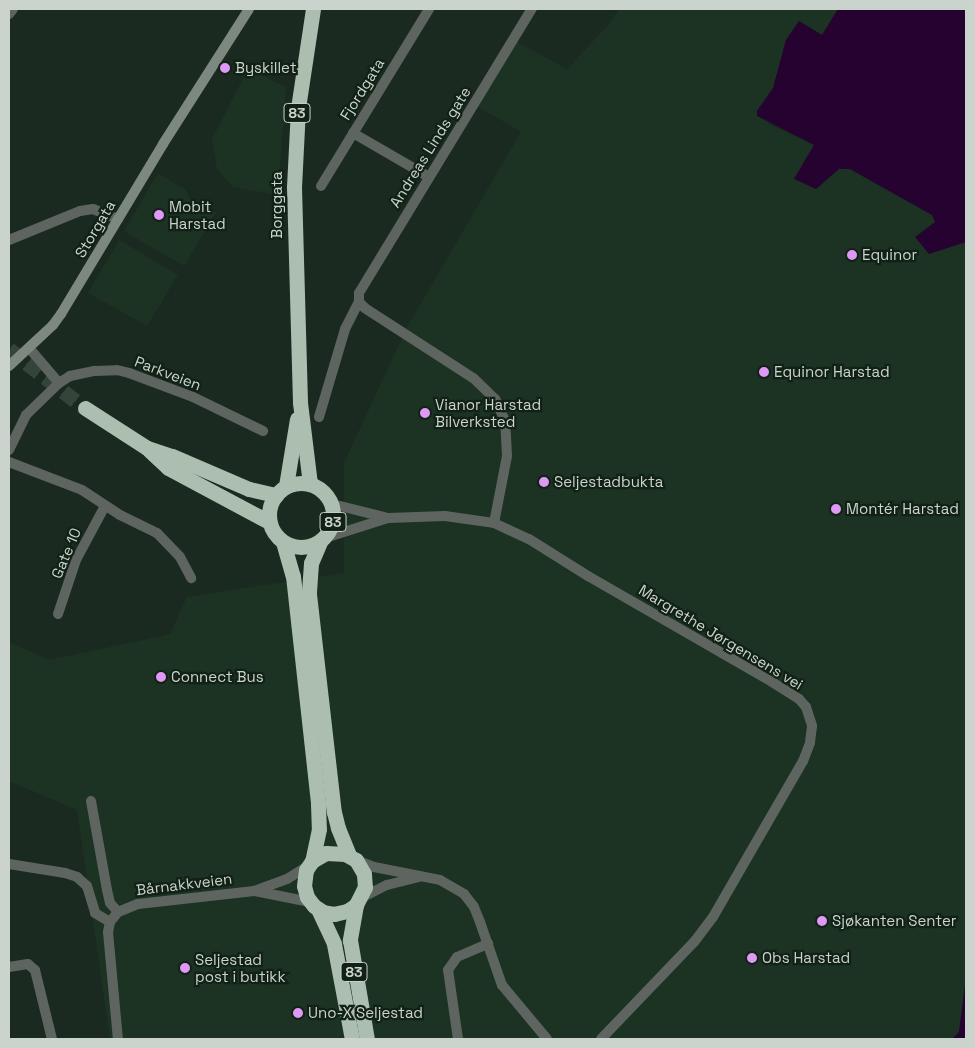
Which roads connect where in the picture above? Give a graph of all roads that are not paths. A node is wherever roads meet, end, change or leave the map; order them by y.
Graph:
1 (12, 9) edge
2 (249, 9) edge
3 (314, 9) edge
4 (430, 9) edge
5 (532, 9) edge
6 (9, 14) edge
7 (353, 133) junction
8 (429, 177) junction
9 (322, 186) dead end
10 (118, 219) junction
11 (9, 240) edge
12 (359, 302) junction
13 (30, 348) junction
14 (9, 366) edge
15 (59, 383) junction
16 (300, 402) junction
17 (85, 408) tunnel mouth
18 (319, 417) dead end
19 (263, 431) dead end
20 (148, 448) junction
21 (9, 450) edge
22 (9, 462) edge
23 (310, 484) junction
24 (281, 491) junction
25 (332, 504) junction
26 (105, 506) junction
27 (388, 518) junction
28 (270, 522) junction
29 (494, 523) junction
30 (322, 540) junction
31 (283, 542) junction
32 (191, 578) dead end
33 (58, 614) dead end
34 (91, 801) dead end
35 (352, 858) junction
36 (310, 863) junction
37 (9, 864) edge
38 (419, 877) junction
39 (254, 891) junction
40 (359, 902) junction
41 (314, 905) junction
42 (118, 912) junction
43 (110, 922) junction
44 (488, 944) junction
45 (9, 967) edge
46 (52, 1039) edge
47 (118, 1039) edge
48 (352, 1039) edge
49 (367, 1039) edge
50 (458, 1039) edge
51 (547, 1039) edge
52 (601, 1039) edge

1 - 6 street
2 - 10 street, Storgata
3 - 16 highway, Borggata / 83
4 - 7 street, Fjordgata
5 - 8 street, Andreas Linds gate
7 - 8 street
7 - 9 street, Fjordgata
8 - 12 street, Andreas Linds gate
10 - 11 street
10 - 13 street, Storgata
12 - 18 street, Andreas Linds gate
12 - 29 street
13 - 14 street, Storgata
13 - 15 street
15 - 19 street, Parkveien
15 - 21 street
16 - 23 highway, Borggata / 83
16 - 24 highway, Borggata / 83
17 - 20 highway, 83
20 - 24 highway, 83
20 - 28 highway, 83
22 - 26 street
23 - 24 highway, 83
23 - 25 highway, 83
24 - 28 highway, 83
25 - 27 street, Margrethe Jørgensens vei
25 - 30 highway, 83
26 - 32 street
26 - 33 street, Gate 10
27 - 29 street, Margrethe Jørgensens vei
27 - 30 street, Margrethe Jørgensens vei
28 - 31 highway, 83
29 - 52 street, Margrethe Jørgensens vei
30 - 31 highway, 83
30 - 35 highway, 83
31 - 36 highway, 83
34 - 42 street
35 - 36 highway
35 - 38 street
35 - 40 highway, 83
36 - 39 street, Bårnakkveien
36 - 41 highway, 83
37 - 43 street
38 - 40 street
38 - 44 street
39 - 41 street, Bårnakkveien
39 - 42 street, Bårnakkveien
40 - 41 highway
40 - 49 highway, 83
41 - 48 highway, 83
42 - 43 street
43 - 47 street
44 - 50 street
44 - 51 street
45 - 46 street

